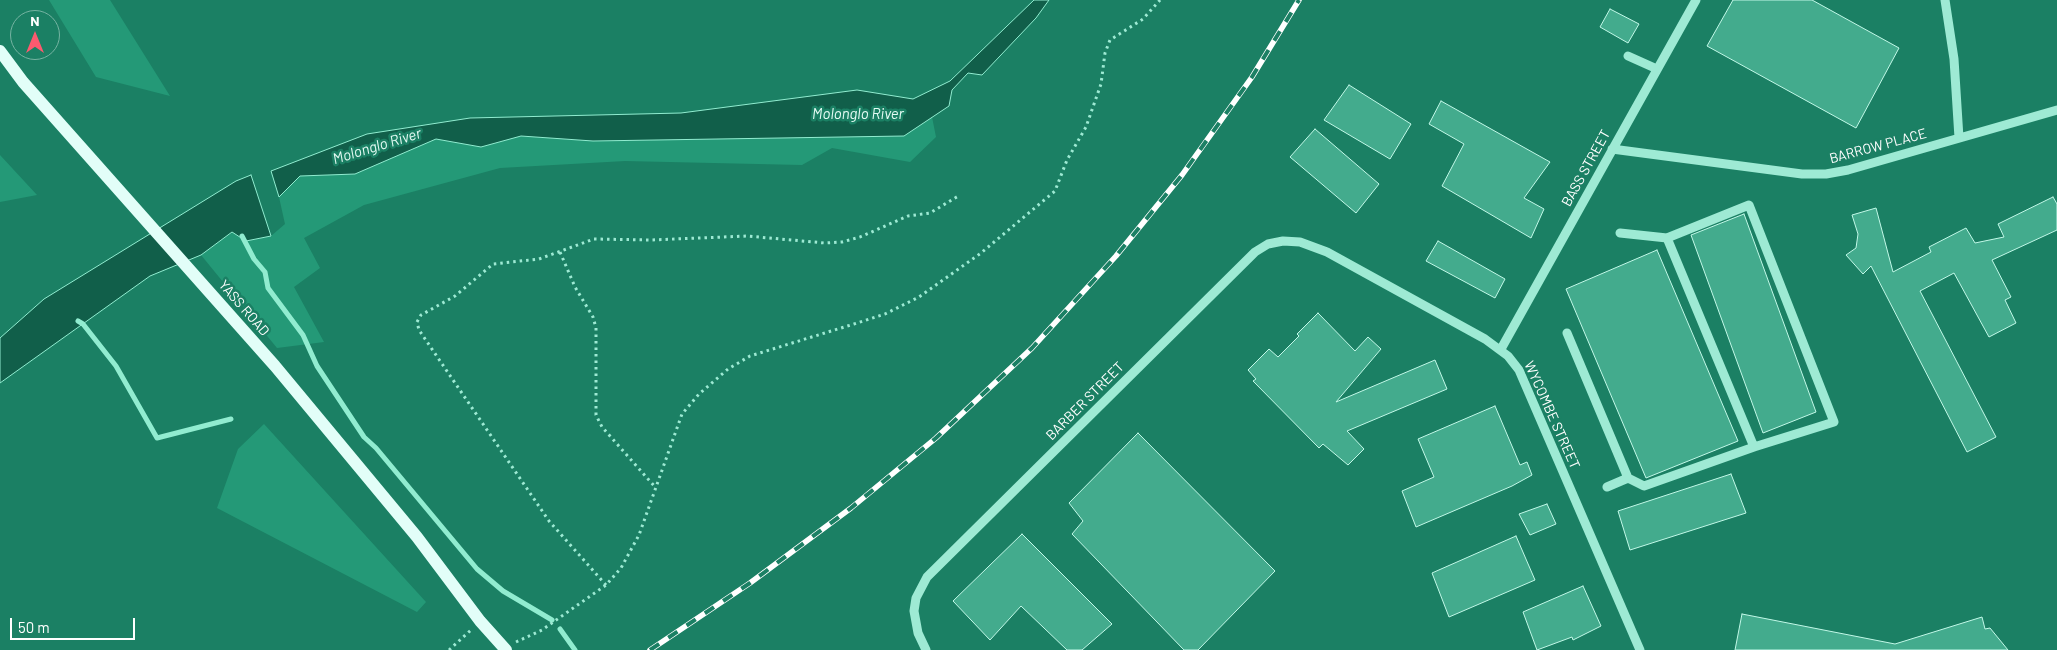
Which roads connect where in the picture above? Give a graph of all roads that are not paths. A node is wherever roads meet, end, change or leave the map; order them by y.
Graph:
1 (1696, 0) edge
2 (1945, 0) edge
3 (0, 51) edge
4 (1628, 56) dead end
5 (1657, 69) junction
6 (2057, 110) edge
7 (1959, 138) junction
8 (1612, 149) junction
9 (1620, 233) dead end
10 (1667, 238) junction
11 (1300, 242) joint
12 (1567, 333) dead end
13 (1501, 349) junction
14 (1754, 447) junction
15 (1628, 478) junction
16 (1607, 487) dead end
17 (459, 591) junction
18 (501, 649) edge
19 (926, 650) edge
20 (1640, 650) edge

1 - 5 street, BASS STREET
2 - 7 street
3 - 17 main road, YASS ROAD
4 - 5 street
5 - 8 street, BASS STREET
6 - 7 street, BARROW PLACE
7 - 8 street, BARROW PLACE
8 - 13 street, BASS STREET
9 - 10 street
10 - 14 street
10 - 14 street
11 - 13 street, WYCOMBE STREET
11 - 19 street, BARBER STREET
12 - 15 street
13 - 20 street, WYCOMBE STREET
14 - 15 street
15 - 16 street
17 - 18 main road, YASS ROAD
17 - 18 main road, YASS ROAD

